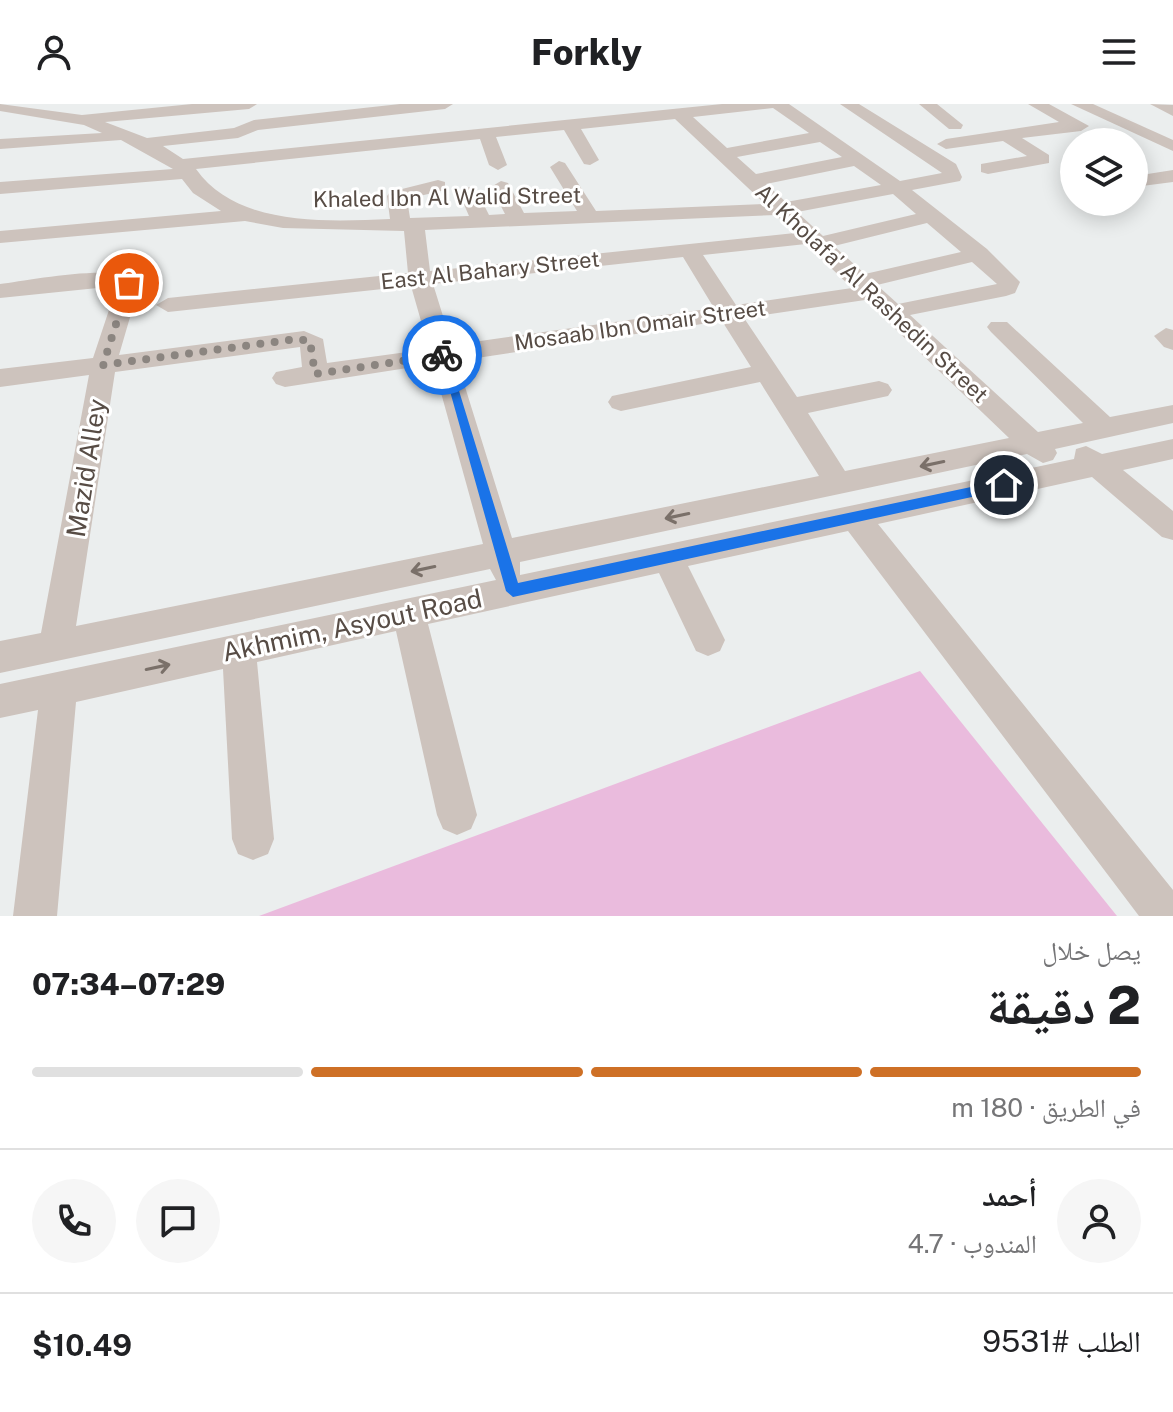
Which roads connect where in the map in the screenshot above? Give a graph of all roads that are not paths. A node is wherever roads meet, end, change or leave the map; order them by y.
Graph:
1 (249, 104) edge
2 (257, 104) edge
3 (445, 104) edge
4 (602, 104) edge
5 (770, 104) edge
6 (778, 104) edge
7 (927, 104) edge
8 (1036, 104) edge
9 (1079, 104) edge
10 (1158, 104) edge
11 (879, 105) edge
12 (0, 106) edge
13 (851, 106) edge
14 (1173, 111) edge
15 (679, 113) junction
16 (796, 117) junction
17 (78, 119) junction
18 (616, 120) junction
19 (755, 124) dead end
20 (1078, 124) junction
21 (254, 125) junction
22 (570, 125) junction
23 (955, 125) dead end
24 (727, 128) dead end
25 (1086, 128) edge
26 (486, 133) junction
27 (700, 133) junction
28 (895, 134) junction
29 (1005, 134) junction
30 (125, 136) junction
31 (831, 141) junction
32 (145, 143) junction
33 (0, 144) edge
34 (946, 144) dead end
35 (1173, 146) edge
36 (722, 154) junction
37 (1154, 159) dead end
38 (590, 160) dead end
39 (857, 160) junction
40 (498, 165) dead end
41 (559, 167) dead end
42 (1173, 167) edge
43 (988, 168) dead end
44 (185, 169) junction
45 (1173, 176) edge
46 (1148, 179) edge
47 (751, 181) junction
48 (438, 186) dead end
49 (501, 187) dead end
50 (0, 188) edge
51 (899, 189) junction
52 (469, 193) dead end
53 (782, 209) junction
54 (245, 215) junction
55 (933, 216) junction
56 (591, 218) junction
57 (518, 221) junction
58 (482, 222) junction
59 (407, 225) junction
60 (0, 237) edge
61 (815, 240) junction
62 (689, 250) junction
63 (979, 254) junction
64 (420, 278) junction
65 (865, 287) junction
66 (0, 291) edge
67 (168, 305) dead end
68 (729, 312) junction
69 (892, 312) junction
70 (999, 327) dead end
71 (443, 355) junction
72 (103, 365) junction
73 (767, 372) junction
74 (315, 374) junction
75 (0, 378) edge
76 (285, 378) dead end
77 (879, 390) dead end
78 (621, 402) dead end
79 (789, 408) junction
80 (1166, 423) edge
81 (1105, 428) junction
82 (1048, 440) junction
83 (1173, 449) edge
84 (1097, 465) junction
85 (1064, 472) junction
86 (838, 483) junction
87 (742, 503) junction
88 (855, 517) junction
89 (1173, 528) edge
90 (761, 537) junction
91 (501, 553) junction
92 (667, 557) junction
93 (513, 591) junction
94 (409, 613) junction
95 (118, 632) junction
96 (708, 640) dead end
97 (56, 645) junction
98 (239, 650) junction
99 (0, 657) edge
100 (113, 676) junction
101 (59, 688) junction
102 (0, 701) edge
103 (457, 815) dead end
104 (253, 839) dead end
105 (35, 916) edge
106 (1166, 916) edge

1 - 17 street
2 - 21 street
3 - 21 street
4 - 18 street
5 - 15 street
6 - 16 street
7 - 23 street
8 - 20 street
9 - 35 street
10 - 14 street
11 - 13 street
12 - 17 street, Khaled Ibn Al Walid Street
13 - 28 street
15 - 18 street
15 - 27 street, Al Kholafa' Al Rashedin Street
16 - 19 street
16 - 31 street
17 - 30 street, Khaled Ibn Al Walid Street
18 - 22 street
20 - 25 street
20 - 29 street
21 - 32 street
22 - 26 street
22 - 38 street
24 - 27 street
26 - 40 street
26 - 44 street
27 - 36 street, Al Kholafa' Al Rashedin Street
28 - 31 street
28 - 51 street, Khaled Ibn Al Walid Street
29 - 34 street
29 - 43 street
30 - 32 street, Khaled Ibn Al Walid Street
30 - 33 street
31 - 36 street
31 - 39 street
32 - 44 street, Khaled Ibn Al Walid Street
36 - 47 street, Al Kholafa' Al Rashedin Street
37 - 42 street
39 - 47 street
39 - 51 street
41 - 56 street
44 - 50 street
44 - 54 street, Khaled Ibn Al Walid Street
45 - 46 street
47 - 53 street, Al Kholafa' Al Rashedin Street
48 - 59 street
49 - 57 street
51 - 53 street, Khaled Ibn Al Walid Street
51 - 55 street
52 - 58 street
53 - 56 street, Khaled Ibn Al Walid Street
53 - 61 street, Al Kholafa' Al Rashedin Street
54 - 59 street, Khaled Ibn Al Walid Street
54 - 60 street
55 - 61 street, East Al Bahary Street
55 - 63 street
56 - 57 street, Khaled Ibn Al Walid Street
57 - 58 street, Khaled Ibn Al Walid Street
58 - 59 street, Khaled Ibn Al Walid Street
59 - 64 street
61 - 62 street, East Al Bahary Street
61 - 65 street, Al Kholafa' Al Rashedin Street
62 - 64 street, East Al Bahary Street
62 - 68 street
63 - 65 street, Mosaab Ibn Omair Street
63 - 69 street
64 - 67 street, East Al Bahary Street
64 - 71 street
65 - 68 street, Mosaab Ibn Omair Street
65 - 69 street, Al Kholafa' Al Rashedin Street
66 - 72 street, Mazid Alley
68 - 71 street, Mosaab Ibn Omair Street
68 - 73 street
69 - 82 street, Al Kholafa' Al Rashedin Street
70 - 81 street
71 - 74 street, Mosaab Ibn Omair Street
71 - 91 street
72 - 74 street
72 - 75 street
72 - 97 street, Mazid Alley
73 - 78 street
73 - 79 street
74 - 76 street, Mosaab Ibn Omair Street
77 - 79 street
79 - 86 street
80 - 81 street, Akhmim, Asyout Road
81 - 82 street, Akhmim, Asyout Road
82 - 84 street
82 - 85 street, Al Kholafa' Al Rashedin Street
82 -> 86 street, Akhmim, Asyout Road
83 - 84 street, Akhmim, Asyout Road
84 - 85 street, Akhmim, Asyout Road
84 - 89 street
85 - 88 street, Akhmim, Asyout Road
86 - 87 street, Akhmim, Asyout Road
87 - 90 street
87 -> 91 street, Akhmim, Asyout Road
88 - 90 street, Akhmim, Asyout Road
88 - 106 street
90 - 92 street, Akhmim, Asyout Road
91 - 93 street
91 -> 95 street, Akhmim, Asyout Road
92 - 93 street, Akhmim, Asyout Road
92 - 96 street
93 - 94 street, Akhmim, Asyout Road
94 - 98 street, Akhmim, Asyout Road
94 - 103 street
95 - 97 street, Akhmim, Asyout Road
95 - 100 street
97 - 99 street, Akhmim, Asyout Road
100 -> 98 street, Akhmim, Asyout Road
98 - 104 street
100 - 101 street, Akhmim, Asyout Road
101 - 102 street, Akhmim, Asyout Road
101 - 105 street

